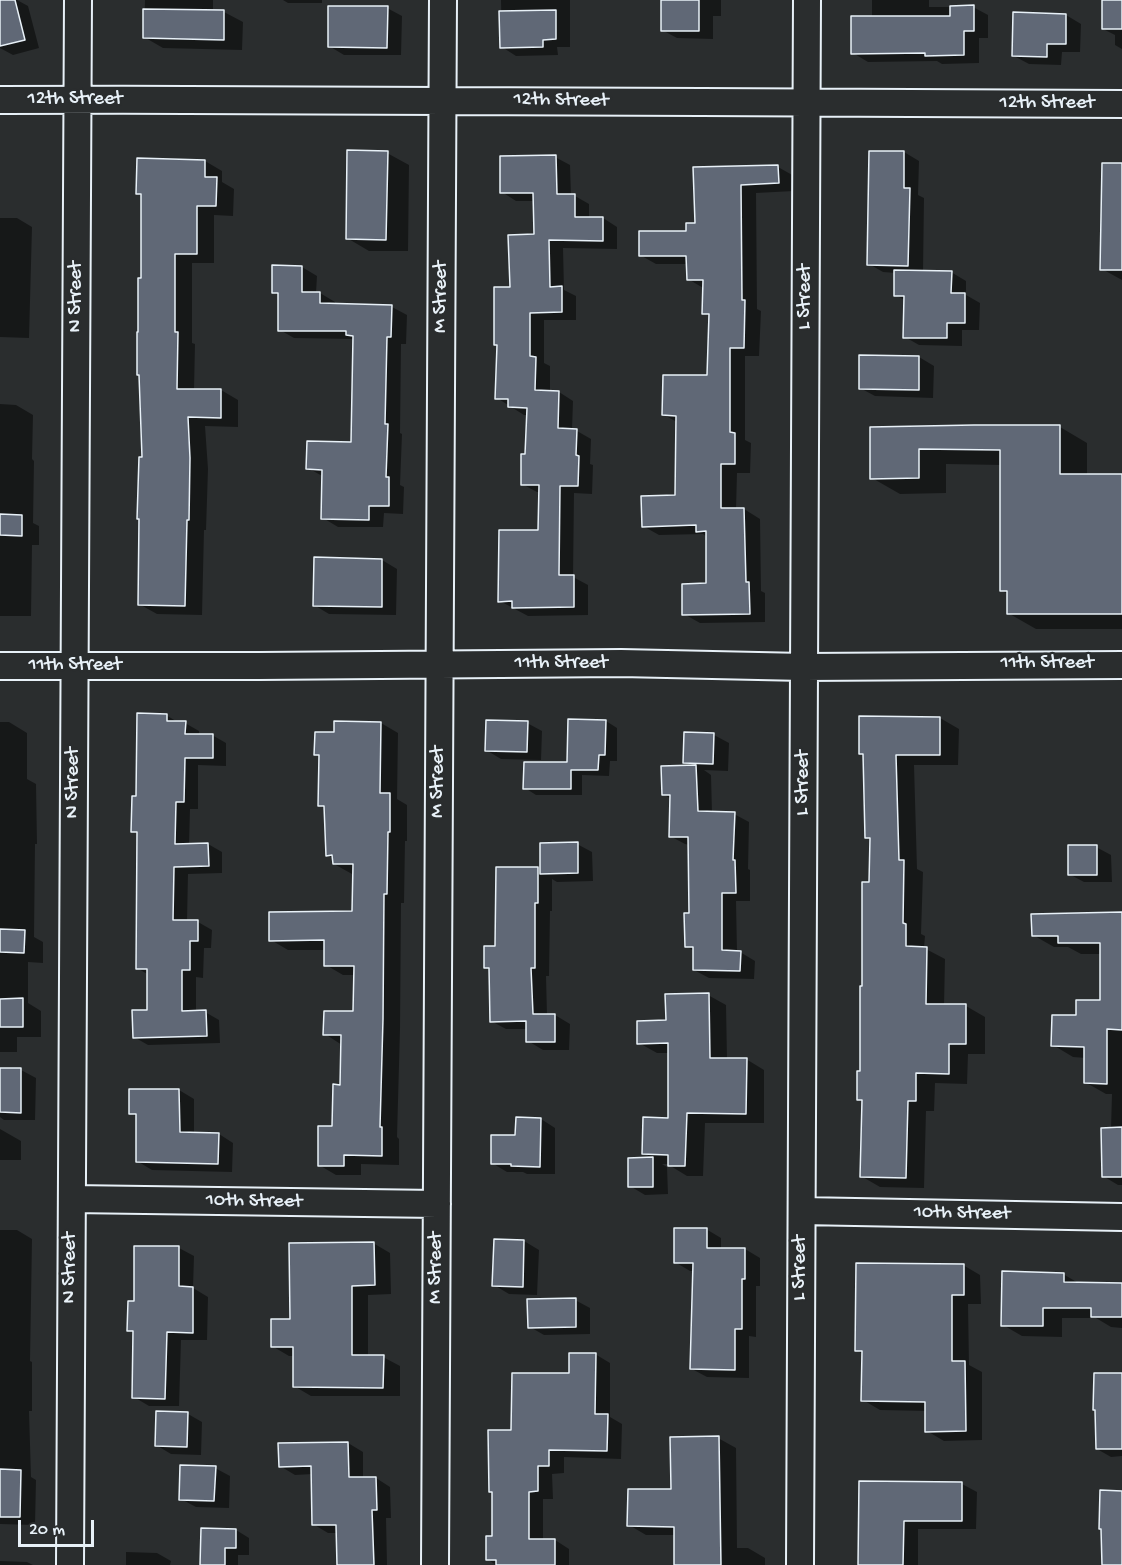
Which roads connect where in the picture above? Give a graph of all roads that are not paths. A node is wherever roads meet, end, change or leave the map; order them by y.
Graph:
1 (78, 0) edge
2 (443, 0) edge
3 (807, 0) edge
4 (0, 100) edge
5 (78, 100) junction
6 (443, 100) junction
7 (807, 104) junction
8 (1122, 104) edge
9 (440, 664) junction
10 (1122, 665) edge
11 (0, 666) edge
12 (75, 666) junction
13 (804, 667) junction
14 (72, 1200) junction
15 (437, 1204) junction
16 (802, 1210) junction
17 (1122, 1217) edge
18 (70, 1565) edge
19 (435, 1565) edge
20 (800, 1565) edge

1 - 5 street, N Street
2 - 6 street, M Street
3 - 7 street, L Street
4 - 5 street, 12th Street
5 - 6 street, 12th Street
5 - 12 street, N Street
6 - 7 street, 12th Street
6 - 9 street, M Street
7 - 8 street, 12th Street
7 - 13 street, L Street
9 - 12 street, 11th Street
9 - 13 street, 11th Street
9 - 15 street, M Street
10 - 13 street, 11th Street
11 - 12 street, 11th Street
12 - 14 street, N Street
13 - 16 street, L Street
14 - 15 street, 10th Street
14 - 18 street, N Street
15 - 19 street, M Street
16 - 17 street, 10th Street
16 - 20 street, L Street

